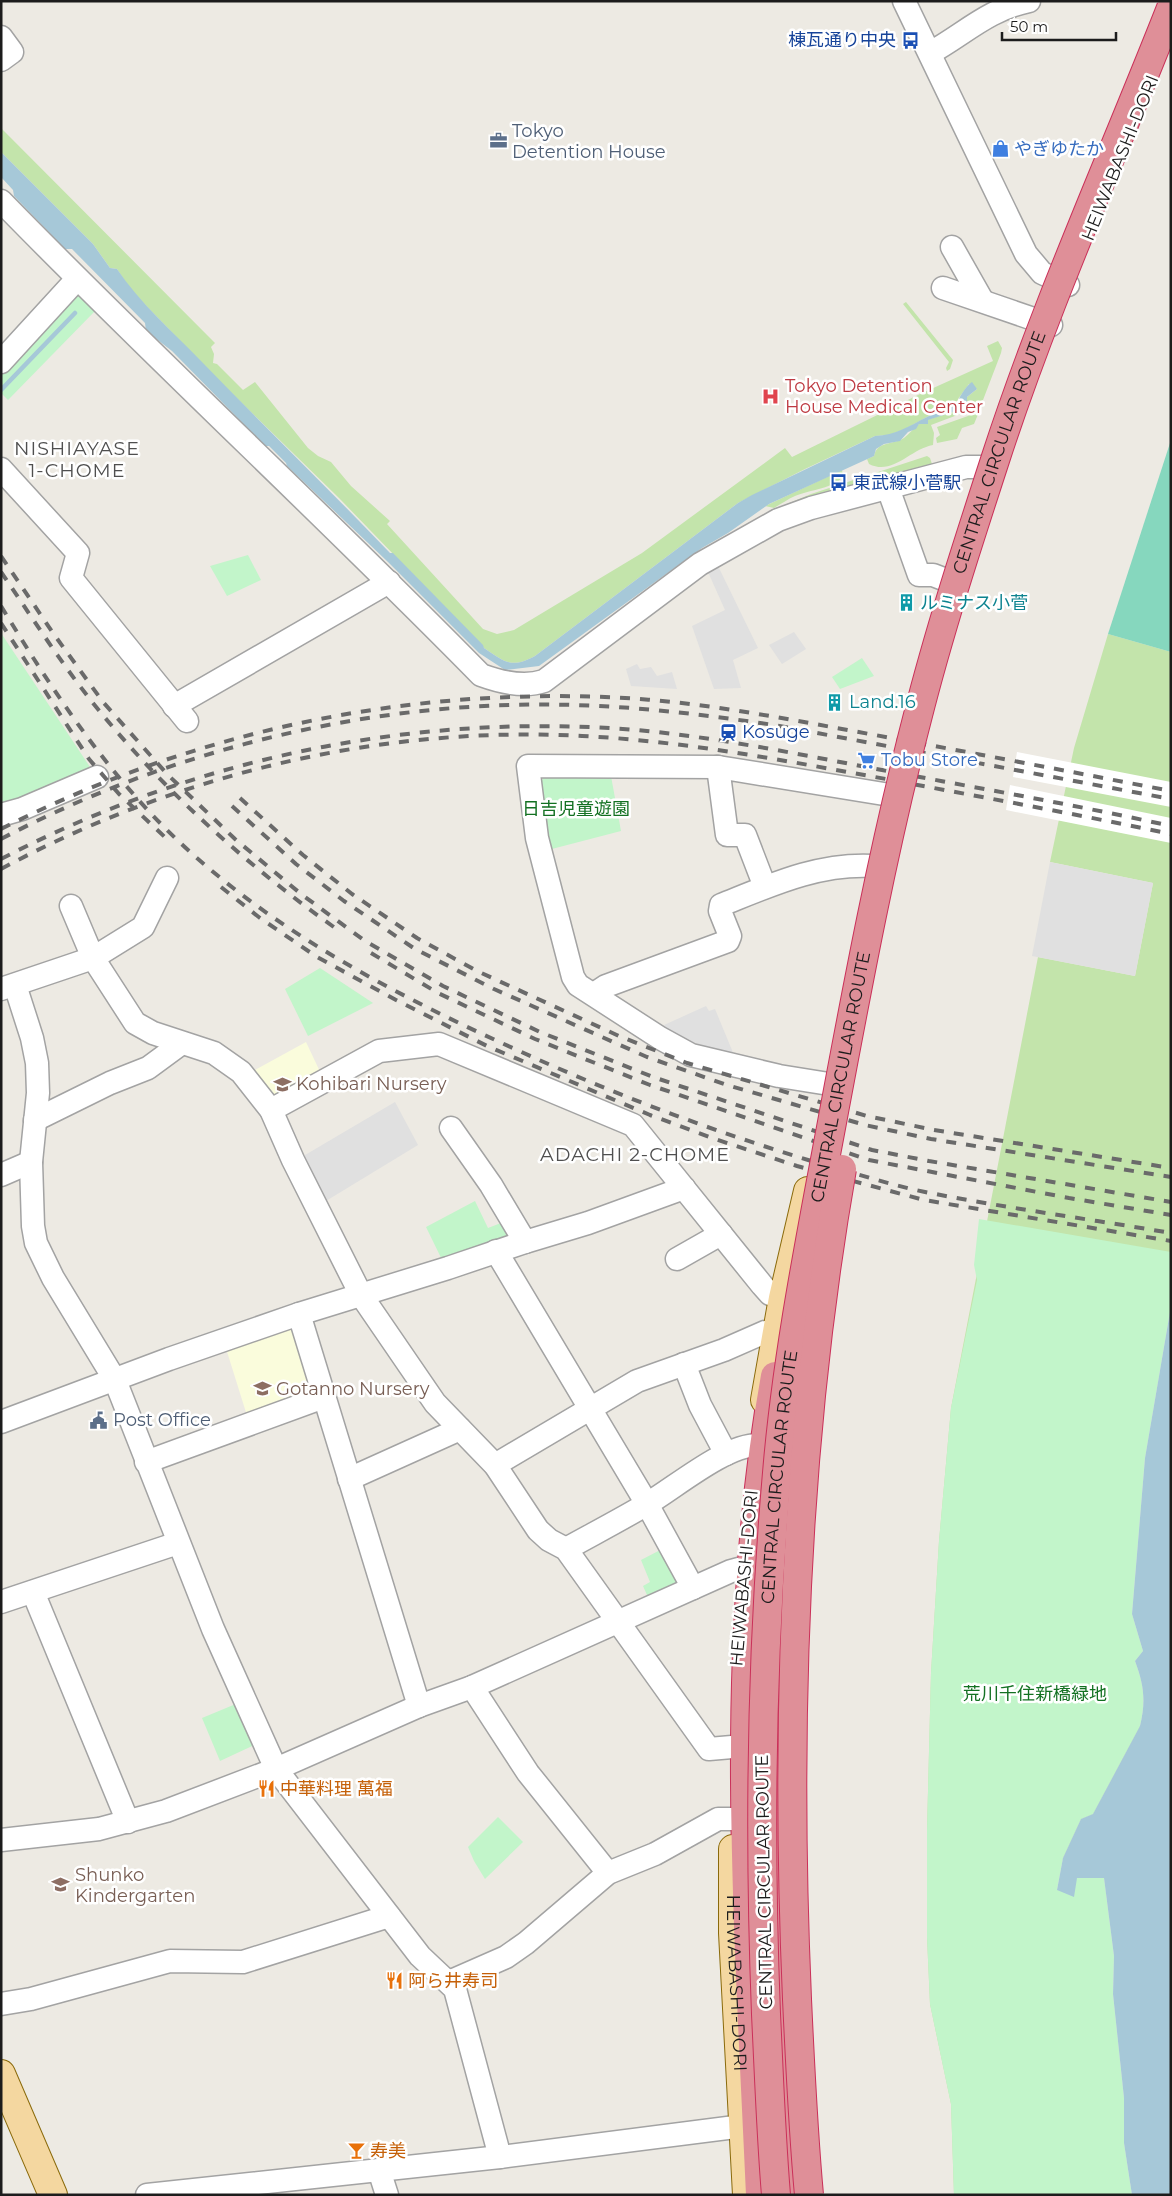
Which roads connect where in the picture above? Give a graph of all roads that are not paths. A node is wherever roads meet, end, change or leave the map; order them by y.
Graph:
1 (904, 1) edge
2 (1029, 1) edge
3 (1164, 1) edge
4 (1171, 8) edge
5 (1171, 34) edge
6 (1, 37) edge
7 (930, 53) junction
8 (1171, 56) edge
9 (1, 60) edge
10 (1, 200) edge
11 (952, 247) dead end
12 (77, 279) junction
13 (1059, 282) junction
14 (943, 288) dead end
15 (982, 300) junction
16 (1043, 322) junction
17 (1, 362) edge
18 (982, 467) junction
19 (1, 469) edge
20 (888, 488) junction
21 (946, 580) junction
22 (389, 582) junction
23 (718, 767) junction
24 (97, 778) dead end
25 (890, 795) junction
26 (1, 815) edge
27 (873, 866) junction
28 (167, 878) dead end
29 (765, 887) junction
30 (71, 906) dead end
31 (92, 958) junction
32 (7, 985) edge
33 (594, 994) junction
34 (182, 1043) junction
35 (829, 1084) junction
36 (271, 1110) junction
37 (36, 1120) junction
38 (451, 1128) dead end
39 (31, 1162) junction
40 (1, 1175) edge
41 (684, 1188) junction
42 (813, 1217) junction
43 (721, 1234) junction
44 (525, 1242) junction
45 (496, 1252) junction
46 (677, 1259) dead end
47 (826, 1264) junction
48 (361, 1295) junction
49 (782, 1298) junction
50 (299, 1314) junction
51 (775, 1334) junction
52 (684, 1364) junction
53 (115, 1380) junction
54 (324, 1397) junction
55 (591, 1410) junction
56 (1, 1422) edge
57 (460, 1429) junction
58 (758, 1445) junction
59 (726, 1454) junction
60 (146, 1462) junction
61 (495, 1465) junction
62 (349, 1479) junction
63 (647, 1504) junction
64 (178, 1544) junction
65 (566, 1549) junction
66 (742, 1568) junction
67 (693, 1588) junction
68 (781, 1591) junction
69 (33, 1592) junction
70 (1, 1602) edge
71 (618, 1622) junction
72 (472, 1687) junction
73 (419, 1706) junction
74 (732, 1747) junction
75 (276, 1769) junction
76 (733, 1819) junction
77 (128, 1822) junction
78 (1, 1840) edge
79 (608, 1873) junction
80 (389, 1916) junction
81 (448, 1982) junction
82 (1, 2004) edge
83 (1, 2074) edge
84 (783, 2097) junction
85 (742, 2126) junction
86 (500, 2157) junction
87 (379, 2170) junction
88 (813, 2190) edge
89 (53, 2195) edge
90 (147, 2195) edge
91 (386, 2195) edge
92 (747, 2195) edge
93 (760, 2195) edge
94 (776, 2195) edge
95 (784, 2195) edge
96 (790, 2195) edge

1 - 7 street
2 - 7 street
3 - 13 main road, HEIWABASHI-DORI
4 - 42 highway, CENTRAL CIRCULAR ROUTE, bridge
5 - 13 main road, HEIWABASHI-DORI
6 - 9 street
7 - 13 street
8 - 47 highway, CENTRAL CIRCULAR ROUTE, bridge
10 - 12 street
11 - 15 street
12 - 17 street
12 - 22 street
13 - 16 main road, HEIWABASHI-DORI
14 - 15 street
15 - 16 street
16 - 18 main road, HEIWABASHI-DORI
16 - 68 main road, HEIWABASHI-DORI
18 - 20 street
18 - 21 main road, HEIWABASHI-DORI
19 - 22 street
20 - 21 street
20 - 22 street
21 - 25 main road, HEIWABASHI-DORI
23 - 25 street
23 - 29 street
23 - 33 street
24 - 26 street
25 - 27 main road, HEIWABASHI-DORI
27 - 29 street
27 - 35 main road, HEIWABASHI-DORI
28 - 31 street
29 - 33 street
30 - 31 street
31 - 32 street
31 - 34 street
32 - 37 street
33 - 35 street
34 - 36 street
34 - 37 street
35 - 49 main road, HEIWABASHI-DORI
36 - 41 street
36 - 48 street
37 - 39 street
38 - 44 street
39 - 40 street
39 - 53 street
41 - 43 street
41 - 44 street
42 - 93 highway, bridge
42 - 94 highway, CENTRAL CIRCULAR ROUTE, bridge
43 - 46 street
43 - 49 street
44 - 45 street
45 - 48 street
45 - 55 street
47 - 84 highway, bridge
47 - 88 highway, CENTRAL CIRCULAR ROUTE, bridge
48 - 50 street
48 - 57 street
49 - 51 main road, HEIWABASHI-DORI
50 - 53 street
50 - 54 street
51 - 52 street
51 - 58 main road, HEIWABASHI-DORI
52 - 55 street
52 - 59 street
53 - 56 street
53 - 60 street
54 - 60 street
54 - 62 street
55 - 61 street
55 - 63 street
57 - 61 street
57 - 62 street
58 - 59 street
58 - 66 main road, HEIWABASHI-DORI
59 - 63 street
60 - 64 street
61 - 65 street
62 - 73 street
63 - 65 street
63 - 67 street
64 - 69 street
64 - 75 street
65 - 71 street
66 - 67 street
66 - 74 main road, HEIWABASHI-DORI
67 - 71 street
68 - 88 main road
68 - 95 main road, HEIWABASHI-DORI
69 - 70 street
69 - 77 street
71 - 72 street
71 - 74 street
72 - 73 street
72 - 79 street
73 - 75 street
74 - 76 main road, HEIWABASHI-DORI
75 - 77 street
75 - 80 street
76 - 79 street
76 - 85 main road, HEIWABASHI-DORI
77 - 78 street
79 - 81 street
80 - 81 street
80 - 82 street
81 - 86 street
83 - 89 main road
84 - 88 highway
84 - 96 highway
85 - 86 street
85 - 92 main road, HEIWABASHI-DORI
86 - 87 street
87 - 90 street
87 - 91 street

